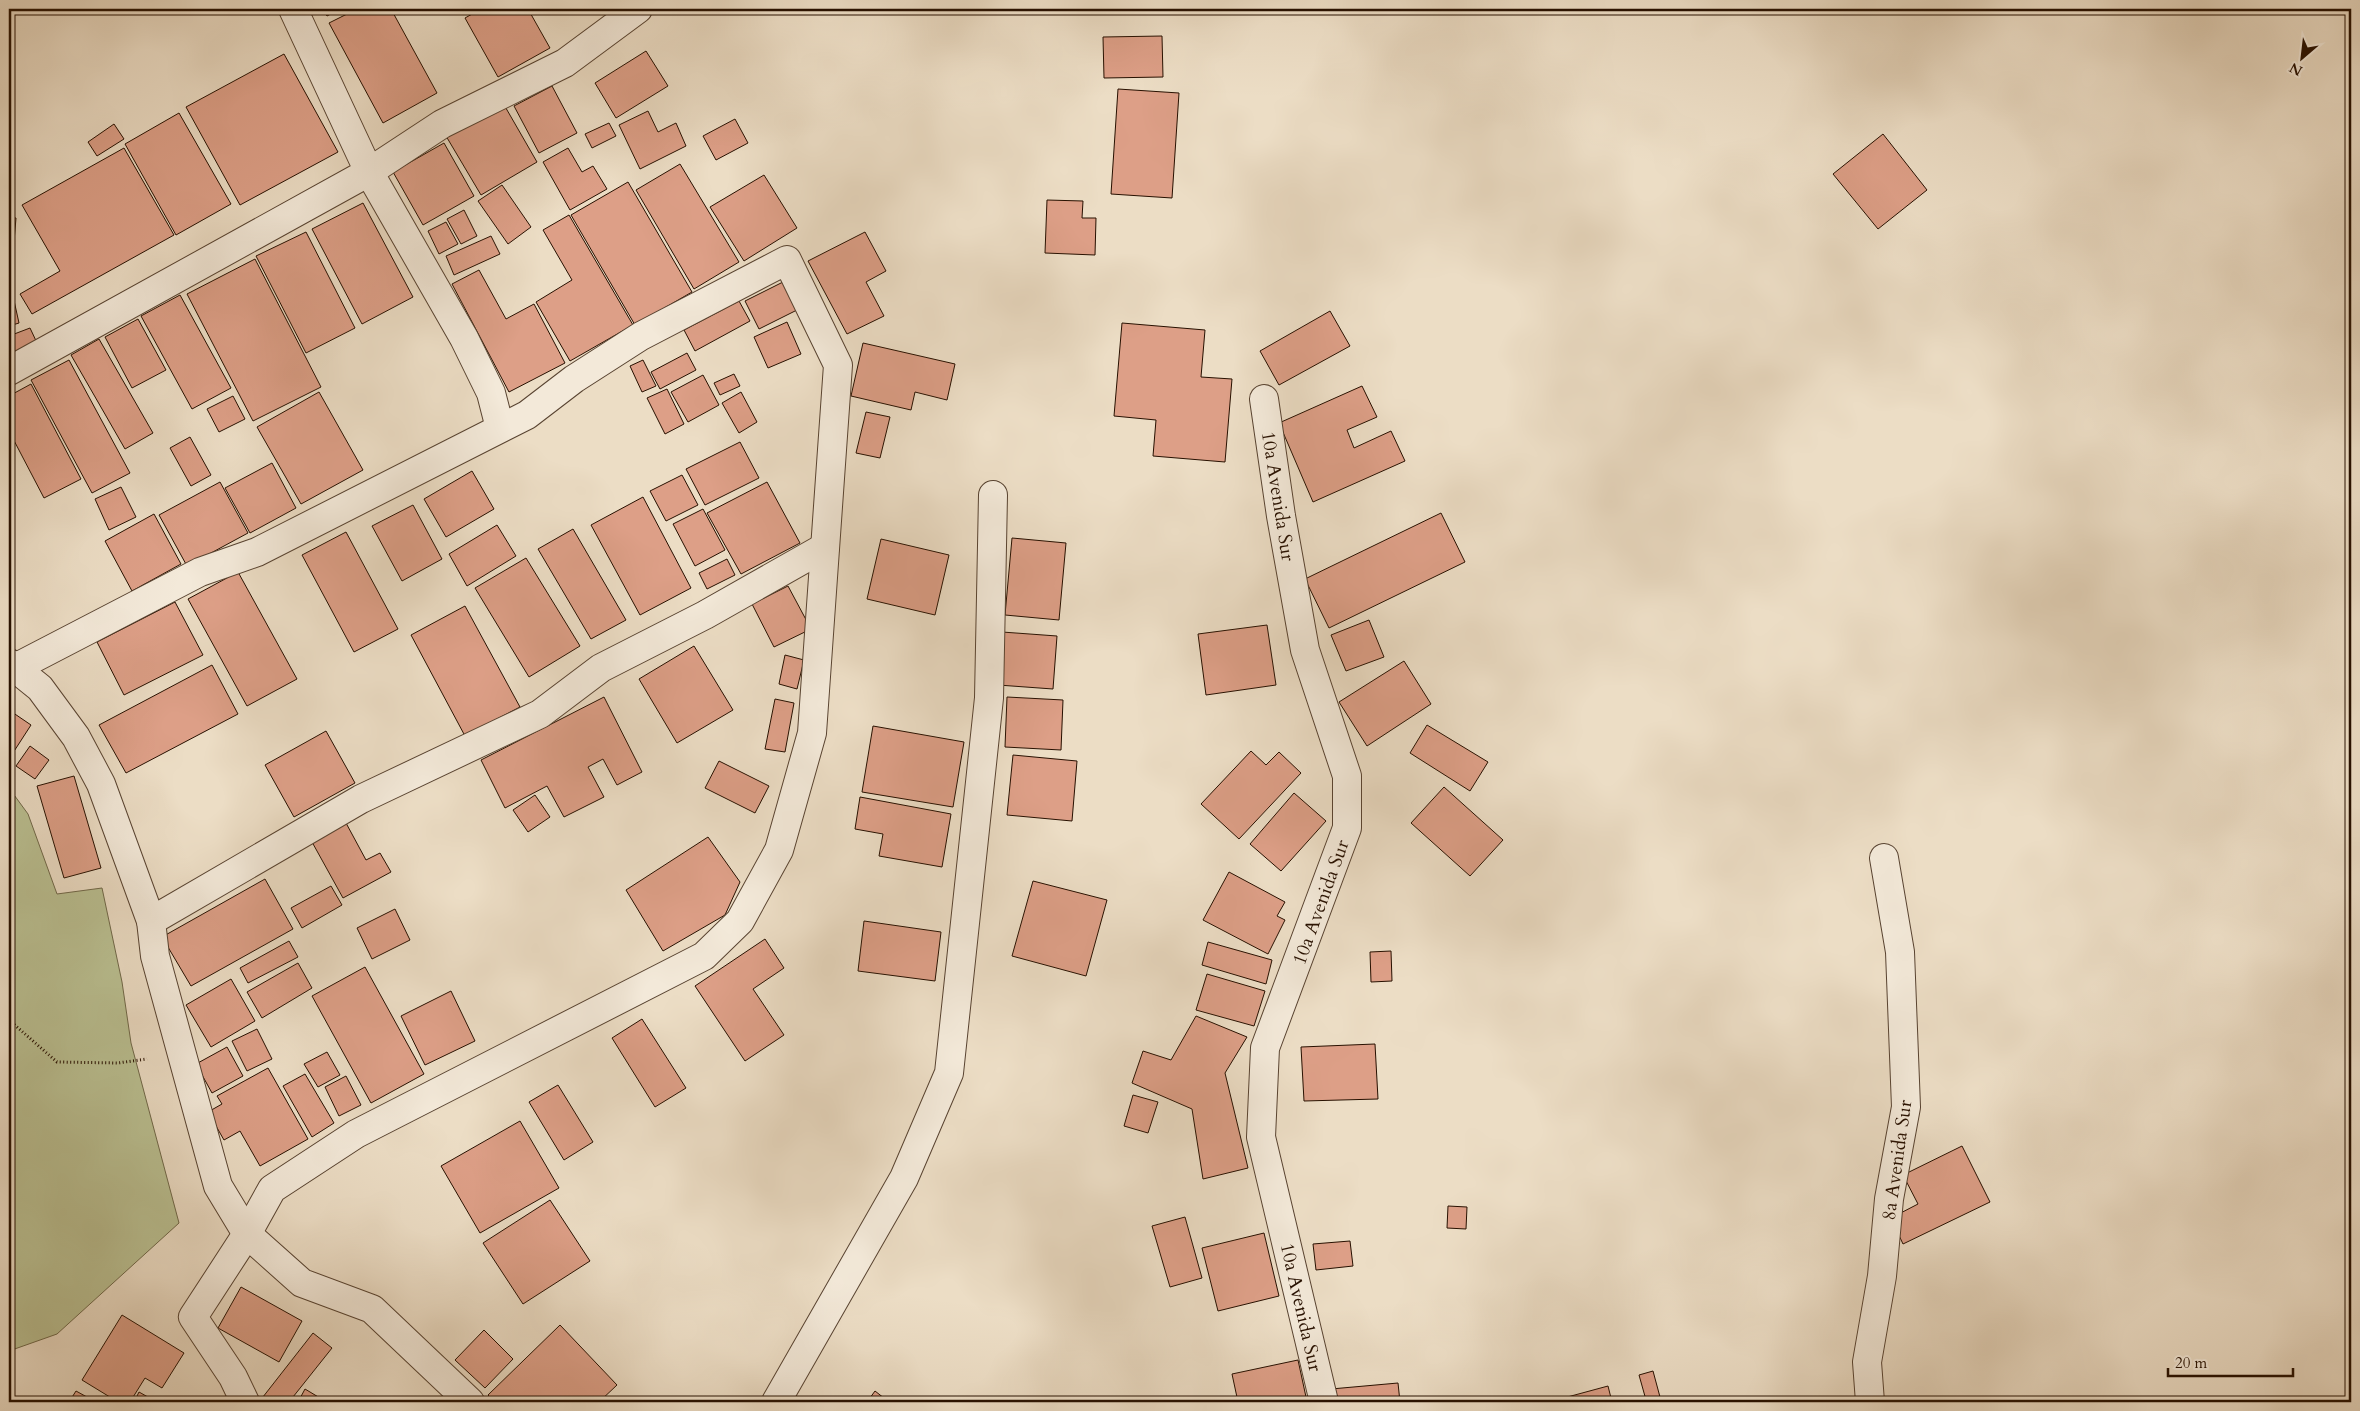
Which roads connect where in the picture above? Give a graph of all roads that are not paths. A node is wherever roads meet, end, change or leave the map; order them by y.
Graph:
1 (293, 9) edge
2 (638, 9) edge
3 (369, 172) junction
4 (9, 371) edge
5 (1264, 399) dead end
6 (500, 428) junction
7 (993, 495) dead end
8 (825, 547) junction
9 (12, 666) edge
10 (1884, 858) dead end
11 (151, 921) junction
12 (247, 1234) junction
13 (245, 1402) edge
14 (470, 1402) edge
15 (776, 1402) edge
16 (1324, 1402) edge
17 (1870, 1402) edge

1 - 3 street
2 - 3 street
3 - 4 street
3 - 6 street
5 - 16 street, 10a Avenida Sur
6 - 8 street
6 - 9 street
7 - 15 street
8 - 11 street
8 - 12 street
9 - 11 street
10 - 17 street, 8a Avenida Sur
11 - 12 street
12 - 13 street
12 - 14 street

